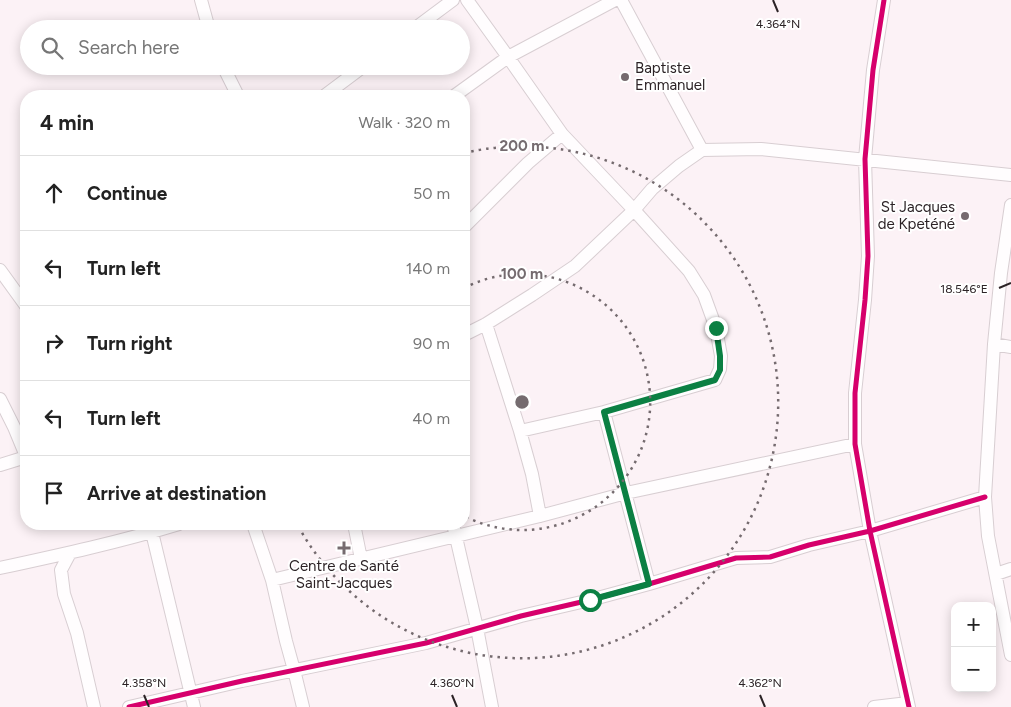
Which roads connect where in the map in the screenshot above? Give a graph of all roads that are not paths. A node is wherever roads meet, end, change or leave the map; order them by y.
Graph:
1 (201, 0) edge
2 (453, 0) edge
3 (466, 0) edge
4 (615, 0) edge
5 (622, 0) edge
6 (884, 0) edge
7 (207, 20) edge
8 (426, 20) edge
9 (508, 57) junction
10 (228, 75) edge
11 (352, 75) edge
12 (235, 90) edge
13 (332, 90) edge
14 (462, 90) edge
15 (562, 134) junction
16 (702, 150) junction
17 (865, 159) junction
18 (1011, 175) edge
19 (1011, 205) edge
20 (634, 210) junction
21 (470, 221) edge
22 (0, 270) edge
23 (20, 298) edge
24 (486, 324) junction
25 (470, 332) edge
26 (994, 344) junction
27 (1011, 346) edge
28 (0, 399) edge
29 (604, 412) junction
30 (520, 431) junction
31 (20, 442) edge
32 (855, 444) junction
33 (20, 458) edge
34 (0, 465) edge
35 (626, 493) junction
36 (985, 497) junction
37 (540, 516) junction
38 (470, 527) edge
39 (145, 530) edge
40 (151, 530) edge
41 (255, 530) edge
42 (355, 530) edge
43 (454, 530) edge
44 (870, 531) junction
45 (70, 553) junction
46 (361, 558) junction
47 (0, 568) edge
48 (1011, 569) edge
49 (996, 574) junction
50 (272, 580) junction
51 (649, 584) junction
52 (477, 628) junction
53 (1011, 655) edge
54 (294, 670) junction
55 (191, 692) junction
56 (908, 705) edge
57 (94, 707) edge
58 (129, 707) edge
59 (194, 707) edge
60 (303, 707) edge
61 (492, 707) edge
62 (874, 707) edge

1 - 7 street
2 - 8 street
3 - 9 street
4 - 9 street
5 - 16 street
6 - 17 street
9 - 14 street
9 - 15 street
10 - 12 street
11 - 13 street
15 - 20 street
15 - 21 street
16 - 17 street
16 - 20 street
17 - 18 street
17 - 32 street
19 - 26 street
20 - 24 street
20 - 29 street
22 - 23 street
24 - 25 street
24 - 30 street
26 - 27 street
26 - 36 street
28 - 31 street
29 - 30 street
29 - 35 street
30 - 37 street
32 - 35 street
32 - 44 street
33 - 34 street
35 - 37 street
35 - 51 street
36 - 44 street
36 - 49 street
37 - 38 street
39 - 45 street
40 - 55 street
41 - 50 street
42 - 46 street
43 - 46 street
43 - 52 street
44 - 51 street
44 - 56 street
45 - 47 street
45 - 57 street
46 - 50 street
48 - 49 street
49 - 53 street
50 - 54 street
51 - 52 street
52 - 54 street
52 - 61 street
54 - 55 street
54 - 60 street
55 - 58 street
55 - 59 street
56 - 62 street

